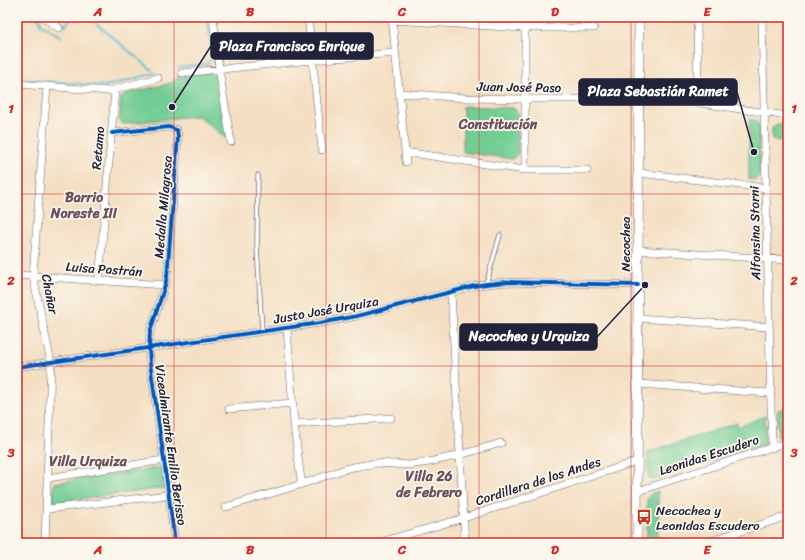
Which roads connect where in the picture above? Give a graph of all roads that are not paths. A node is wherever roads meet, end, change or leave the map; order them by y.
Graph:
1 (43, 17) edge
2 (213, 17) edge
3 (308, 17) edge
4 (639, 17) edge
5 (697, 17) edge
6 (762, 17) edge
7 (392, 19) edge
8 (59, 28) dead end
9 (525, 28) junction
10 (594, 28) dead end
11 (395, 53) junction
12 (312, 60) junction
13 (219, 69) junction
14 (182, 73) dead end
15 (158, 78) dead end
16 (17, 84) edge
17 (47, 86) junction
18 (114, 90) junction
19 (399, 93) junction
20 (639, 97) junction
21 (525, 99) junction
22 (698, 103) junction
23 (764, 113) junction
24 (788, 116) edge
25 (112, 133) junction
26 (231, 142) dead end
27 (322, 150) dead end
28 (405, 152) junction
29 (406, 162) dead end
30 (525, 170) junction
31 (587, 170) dead end
32 (639, 173) junction
33 (258, 174) dead end
34 (766, 188) junction
35 (500, 234) dead end
36 (638, 250) junction
37 (768, 259) junction
38 (788, 260) edge
39 (17, 275) edge
40 (32, 276) junction
41 (99, 281) junction
42 (486, 284) junction
43 (638, 285) junction
44 (165, 286) junction
45 (451, 293) junction
46 (638, 318) junction
47 (769, 327) junction
48 (287, 328) junction
49 (262, 331) junction
50 (149, 349) junction
51 (51, 363) junction
52 (17, 367) edge
53 (638, 384) junction
54 (770, 393) junction
55 (292, 402) junction
56 (229, 409) dead end
57 (391, 418) dead end
58 (294, 424) junction
59 (788, 442) edge
60 (501, 443) dead end
61 (772, 448) junction
62 (460, 454) junction
63 (164, 460) junction
64 (638, 461) junction
65 (48, 478) junction
66 (302, 484) junction
67 (638, 491) junction
68 (168, 495) junction
69 (226, 508) dead end
70 (47, 509) junction
71 (788, 516) edge
72 (464, 518) junction
73 (46, 543) edge
74 (175, 543) edge
75 (377, 543) edge
76 (465, 543) edge
77 (637, 543) edge
78 (704, 543) edge

1 - 8 street
2 - 13 street
3 - 12 street
4 - 20 main road, Necochea
5 - 22 street
6 - 23 street, Alfonsina Storni
7 - 9 street
7 - 11 street
9 - 10 street
9 - 21 street
11 - 12 street
11 - 19 street
12 - 13 street
12 - 27 street
13 - 14 street
13 - 26 street
15 - 18 street
16 - 17 street
17 - 18 street
17 - 40 street, Chañar
18 - 25 street, Retamo
19 - 21 street, Juan José Paso
19 - 28 street
20 - 21 street, Juan José Paso
20 - 22 street, Juan José Paso
20 - 32 main road, Necochea
21 - 30 street
22 - 23 street, Juan José Paso
23 - 24 street, Juan José Paso
23 - 34 street, Alfonsina Storni
25 - 41 street, Retamo
25 - 44 street, Medalla Milagrosa
28 - 29 street
28 - 30 street
30 - 31 street
32 - 34 street
32 - 36 main road, Necochea
33 - 49 lane
34 - 37 street, Alfonsina Storni
35 - 42 lane
36 - 37 street
36 - 43 main road, Necochea
37 - 38 street
37 - 47 street, Alfonsina Storni
39 - 40 street, Luisa Pastrán
40 - 41 street, Luisa Pastrán
40 - 51 street, Chañar
41 - 44 street, Luisa Pastrán
42 - 43 street, Justo José Urquiza
42 - 45 street, Justo José Urquiza
43 - 46 main road, Necochea
44 - 50 street, Medalla Milagrosa
45 - 48 street, Justo José Urquiza
45 - 62 street
46 - 47 street
46 - 53 main road, Necochea
47 - 54 street, Alfonsina Storni
48 - 49 street, Justo José Urquiza
48 - 55 street
49 - 50 street, Justo José Urquiza
50 - 51 street, Justo José Urquiza
50 - 63 street, Vicealmirante Emilio Berisso
51 - 52 street, Justo José Urquiza
51 - 65 street, Chañar
53 - 54 street
53 - 64 main road, Necochea
54 - 61 street, Alfonsina Storni
55 - 56 street
55 - 58 street
57 - 58 street
58 - 66 street
59 - 61 street, Leonidas Escudero
60 - 62 street
61 - 67 street, Leonidas Escudero
62 - 66 street
62 - 72 street
63 - 65 street
63 - 68 street, Vicealmirante Emilio Berisso
64 - 67 main road, Necochea
64 - 72 street, Cordillera de los Andes
65 - 70 street, Chañar
66 - 69 street
67 - 77 main road, Necochea
68 - 70 street
68 - 74 street, Vicealmirante Emilio Berisso
70 - 73 street, Chañar
71 - 78 street
72 - 75 street, Cordillera de los Andes
72 - 76 street

